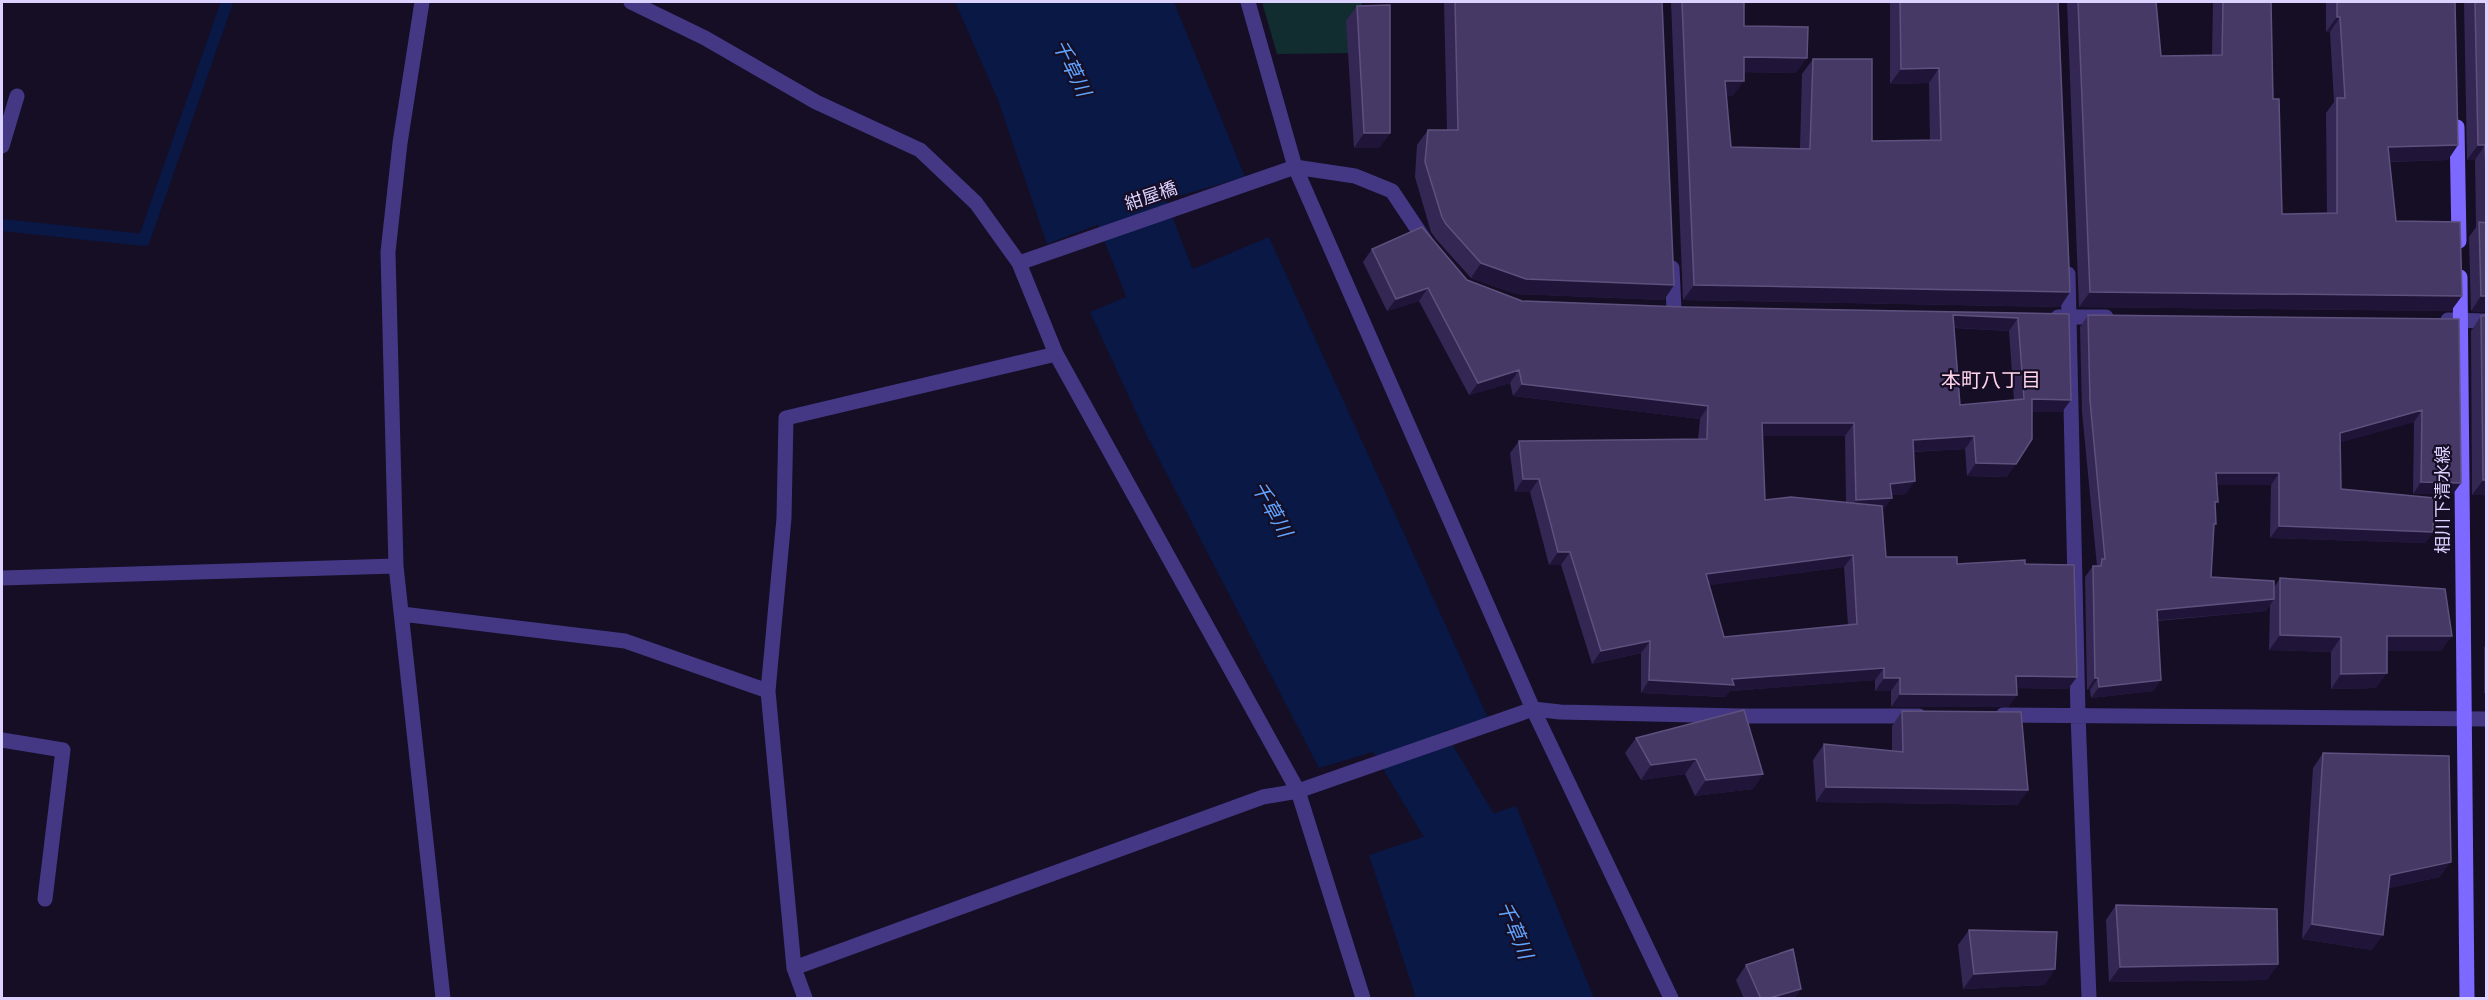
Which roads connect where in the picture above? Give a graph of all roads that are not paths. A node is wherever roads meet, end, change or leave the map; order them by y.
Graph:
1 (422, 2) edge
2 (631, 2) edge
3 (1248, 2) edge
4 (17, 96) dead end
5 (2456, 108) edge
6 (2, 146) edge
7 (1295, 167) junction
8 (1432, 249) edge
9 (1672, 255) edge
10 (2068, 259) edge
11 (1019, 263) junction
12 (1674, 310) edge
13 (2047, 317) edge
14 (2070, 317) junction
15 (2118, 318) edge
16 (2438, 320) edge
17 (2461, 320) junction
18 (2487, 321) edge
19 (1056, 354) junction
20 (396, 566) junction
21 (2, 578) edge
22 (402, 614) junction
23 (768, 691) junction
24 (1533, 709) junction
25 (2078, 715) junction
26 (1938, 716) edge
27 (1985, 716) edge
28 (2463, 718) junction
29 (2487, 719) edge
30 (2, 740) edge
31 (1298, 791) junction
32 (45, 899) dead end
33 (794, 968) junction
34 (443, 999) edge
35 (805, 999) edge
36 (1363, 999) edge
37 (1671, 999) edge
38 (2089, 999) edge
39 (2467, 999) edge

1 - 20 street
2 - 11 street
3 - 7 street
4 - 6 street
5 - 17 main road, 相川下清水線
7 - 8 street
7 - 11 street, 紺屋橋
7 - 24 street
9 - 12 street
10 - 14 street
11 - 19 street
13 - 14 street
14 - 15 street
14 - 25 street
16 - 17 street
17 - 18 street
17 - 28 main road, 相川下清水線
19 - 23 street
19 - 31 street
20 - 21 street
20 - 22 street
22 - 23 street
22 - 34 street
23 - 33 street
24 - 26 street
24 - 31 street
24 - 37 street
25 - 27 street
25 - 28 street
25 - 38 street
28 - 29 street
28 - 39 main road, 相川下清水線
30 - 32 street
31 - 33 street
31 - 36 street
33 - 35 street

